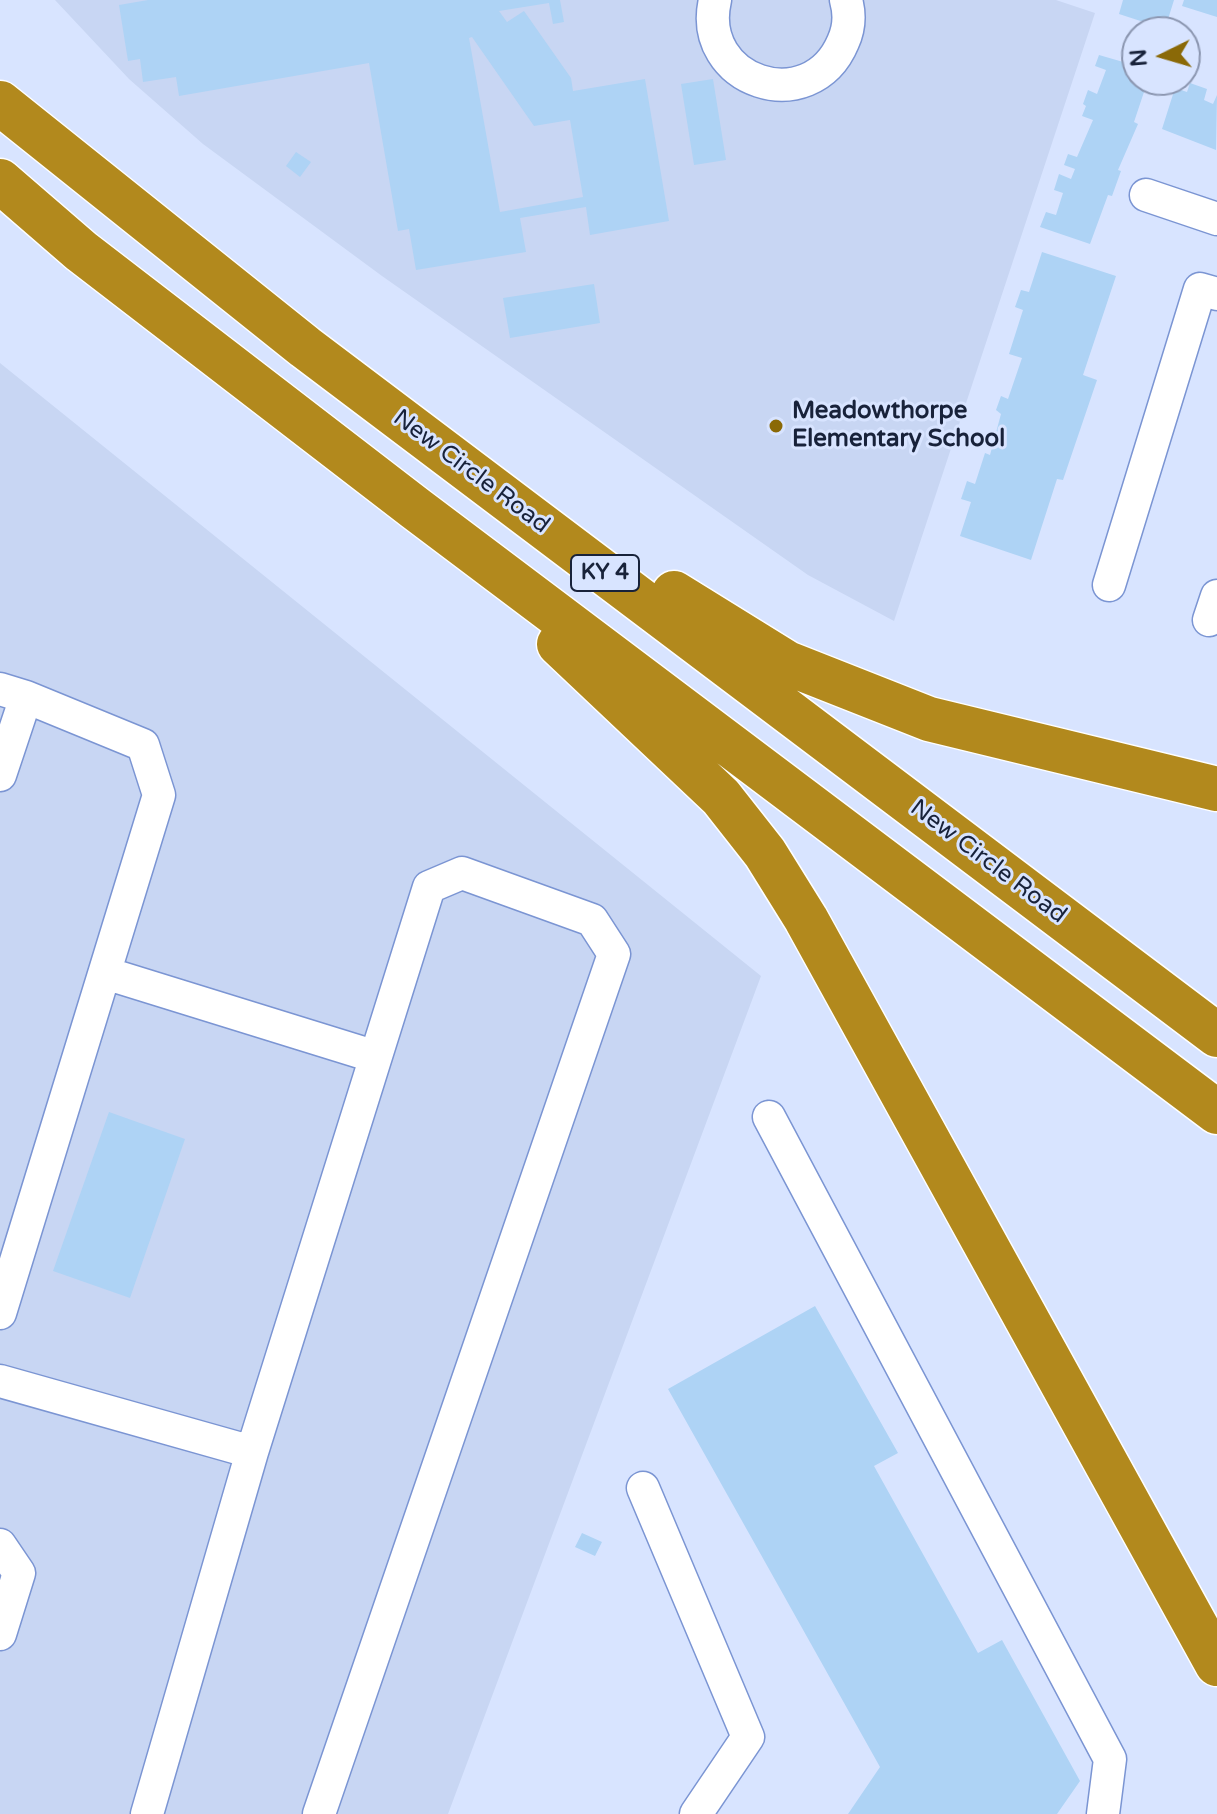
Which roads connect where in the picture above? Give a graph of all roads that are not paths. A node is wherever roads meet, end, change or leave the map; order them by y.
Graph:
1 (715, 0) edge
2 (846, 0) edge
3 (0, 103) edge
4 (0, 181) edge
5 (1146, 195) dead end
6 (1217, 219) edge
7 (1217, 294) edge
8 (435, 445) junction
9 (415, 508) junction
10 (1109, 585) dead end
11 (13, 693) edge
12 (0, 775) edge
13 (1217, 789) edge
14 (105, 973) junction
15 (1217, 1035) edge
16 (373, 1056) junction
17 (1217, 1112) edge
18 (769, 1117) dead end
19 (0, 1313) edge
20 (0, 1381) edge
21 (252, 1452) junction
22 (643, 1488) dead end
23 (0, 1545) edge
24 (0, 1634) edge
25 (1217, 1664) edge
26 (147, 1814) edge
27 (319, 1814) edge
28 (696, 1814) edge
29 (1103, 1814) edge

1 - 2 lane
3 - 8 highway, New Circle Road / KY 4
4 - 9 highway, KY 4
5 - 6 lane
7 - 10 lane
8 - 13 highway
8 - 15 highway, New Circle Road / KY 4
9 - 17 highway, KY 4
9 - 25 highway
11 - 12 lane
11 - 14 lane
14 - 16 lane
14 - 19 lane
16 - 21 lane
16 - 27 lane
18 - 29 lane
20 - 21 lane
21 - 26 lane
22 - 28 lane
23 - 24 lane

